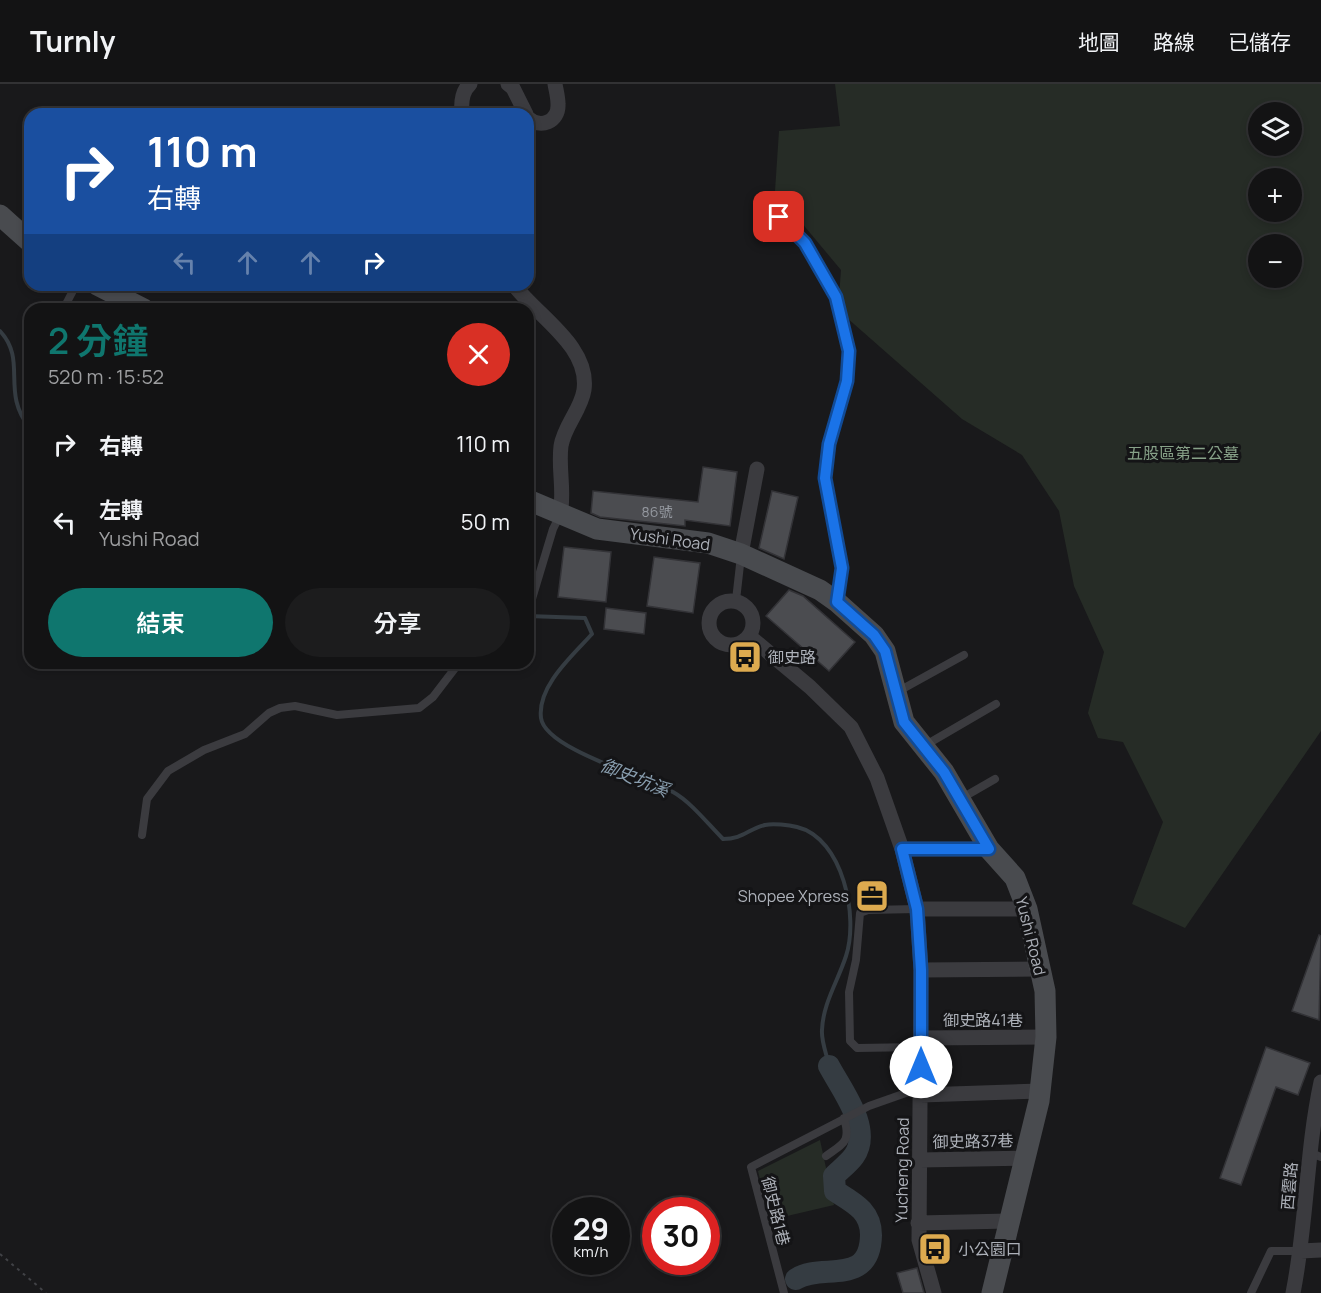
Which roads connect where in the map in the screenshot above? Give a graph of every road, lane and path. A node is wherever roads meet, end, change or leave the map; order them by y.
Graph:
1 (470, 84) edge
2 (508, 84) edge
3 (555, 84) edge
4 (461, 108) edge
5 (523, 108) edge
6 (534, 123) edge
7 (0, 215) edge
8 (779, 217) dead end
9 (24, 237) edge
10 (109, 291) edge
11 (520, 291) edge
12 (132, 303) edge
13 (531, 303) edge
14 (534, 307) edge
15 (757, 469) dead end
16 (534, 503) edge
17 (560, 515) junction
18 (741, 554) junction
19 (534, 595) edge
20 (736, 600) junction
21 (837, 602) junction
22 (749, 636) junction
23 (964, 655) dead end
24 (455, 669) edge
25 (897, 693) junction
26 (996, 705) dead end
27 (924, 746) junction
28 (995, 779) dead end
29 (960, 799) junction
30 (142, 836) dead end
31 (902, 849) junction
32 (989, 849) junction
33 (917, 909) junction
34 (1028, 909) junction
35 (1038, 969) junction
36 (921, 970) junction
37 (1046, 1037) junction
38 (921, 1043) junction
39 (1321, 1082) edge
40 (1040, 1090) junction
41 (921, 1091) junction
42 (1319, 1103) edge
43 (844, 1118) junction
44 (1315, 1154) edge
45 (826, 1156) dead end
46 (1027, 1158) junction
47 (920, 1160) junction
48 (1009, 1221) junction
49 (918, 1223) junction
50 (1321, 1250) edge
51 (1301, 1251) junction
52 (0, 1254) edge
53 (46, 1293) edge
54 (784, 1293) edge
55 (933, 1293) edge
56 (992, 1293) edge
57 (1251, 1293) edge
58 (1293, 1293) edge

1 - 4 street
2 - 5 street
3 - 6 street
7 - 9 street
8 - 21 lane
10 - 12 street
11 - 13 street
14 - 17 street
15 - 18 street
16 - 17 street, Yushi Road
17 - 18 street, Yushi Road
17 - 19 lane
18 - 20 lane
18 - 21 street, Yushi Road
20 - 22 street
20 - 22 street
21 - 25 street, Yushi Road
22 - 31 street, Yucheng Road
23 - 25 lane
24 - 30 lane
25 - 27 street, Yushi Road
26 - 27 lane
27 - 29 street, Yushi Road
28 - 29 lane
29 - 32 street, Yushi Road
31 - 32 street
31 - 33 street, Yucheng Road
32 - 34 street, Yushi Road
33 - 34 street
33 - 36 street, Yucheng Road
33 - 38 lane
34 - 35 street, Yushi Road
35 - 36 street
35 - 37 street, Yushi Road
36 - 38 street, Yucheng Road
37 - 38 street, 御史路41巷
37 - 40 street, Yushi Road
38 - 41 street, Yucheng Road
39 - 42 street, 西雲路
40 - 41 street
40 - 46 street, Yushi Road
41 - 43 lane
41 - 47 street, Yucheng Road
42 - 44 street, 西雲路
43 - 45 lane
43 - 54 lane, 御史路1巷
44 - 51 street, 西雲路
46 - 47 street, 御史路37巷
46 - 48 street, Yushi Road
47 - 49 street, Yucheng Road
48 - 49 street
48 - 56 street, Yushi Road
49 - 55 street, Yucheng Road
50 - 51 street
51 - 57 lane
51 - 58 street, 西雲路
52 - 53 path

